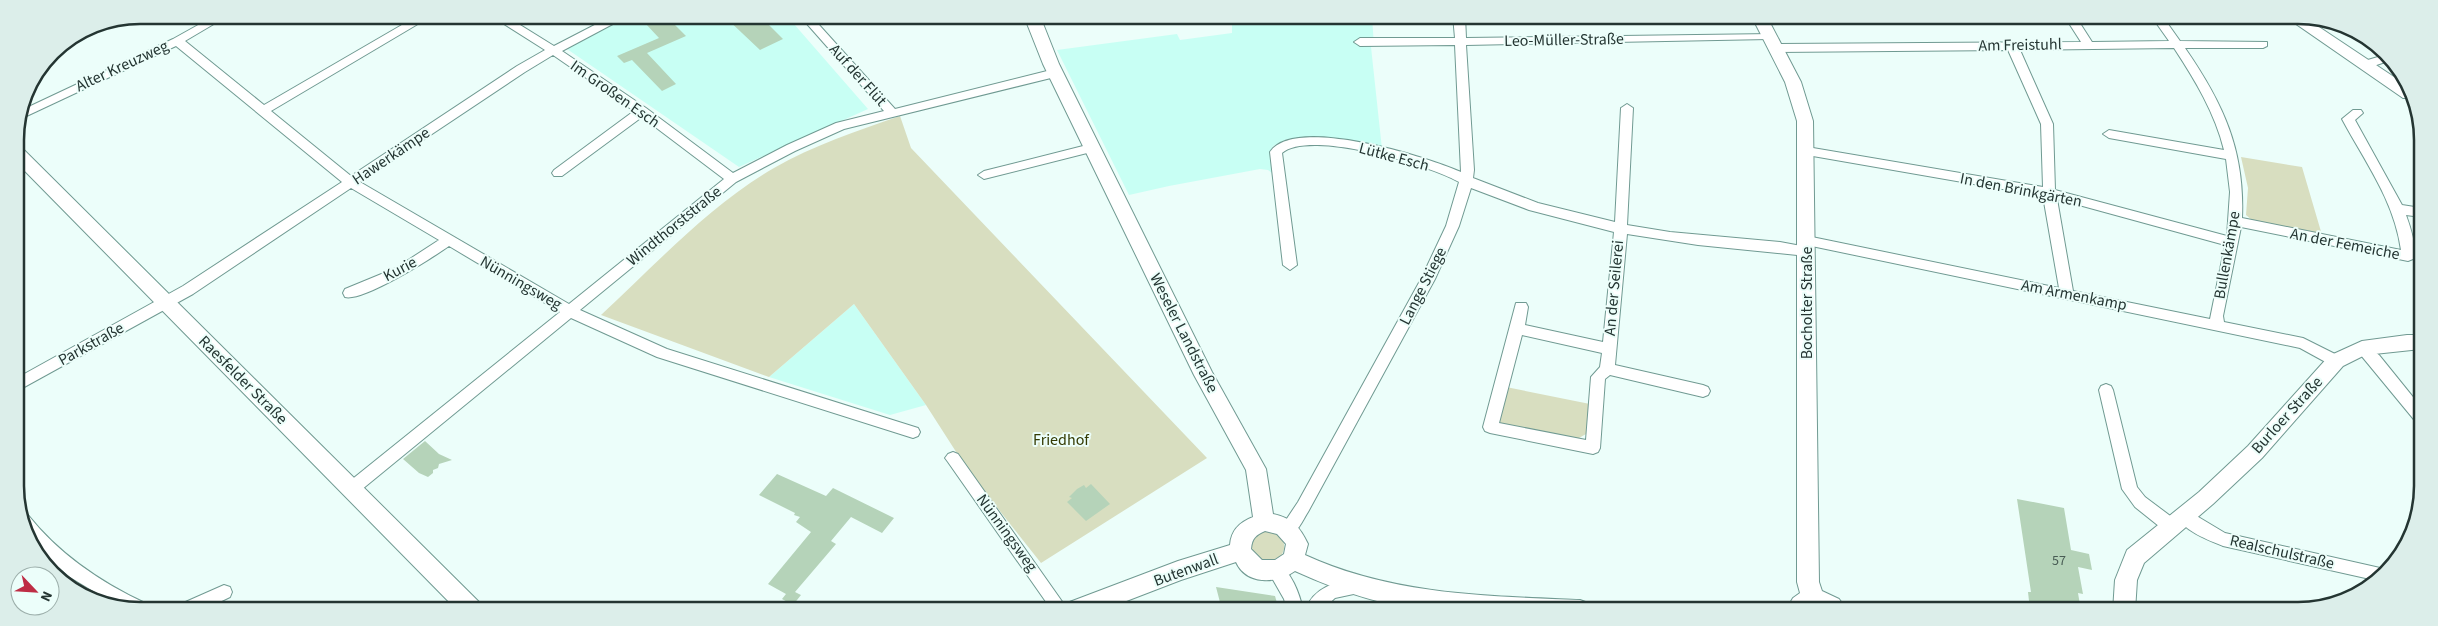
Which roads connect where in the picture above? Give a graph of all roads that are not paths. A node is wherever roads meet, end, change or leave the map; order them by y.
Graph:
1 (208, 24) edge
2 (412, 24) edge
3 (510, 24) edge
4 (604, 24) edge
5 (812, 24) edge
6 (1035, 24) edge
7 (1460, 24) edge
8 (1763, 24) edge
9 (2075, 24) edge
10 (2162, 24) edge
11 (2304, 24) edge
12 (177, 41) junction
13 (1461, 41) junction
14 (1360, 42) dead end
15 (1772, 42) junction
16 (2088, 44) junction
17 (2264, 44) dead end
18 (2012, 45) junction
19 (2178, 45) junction
20 (553, 50) junction
21 (2381, 59) edge
22 (2365, 64) junction
23 (1055, 73) junction
24 (2402, 90) edge
25 (1627, 108) dead end
26 (264, 110) junction
27 (642, 111) junction
28 (28, 112) edge
29 (891, 112) junction
30 (2357, 114) dead end
31 (2109, 134) dead end
32 (1091, 148) junction
33 (1807, 151) junction
34 (2233, 156) junction
35 (24, 160) edge
36 (558, 173) dead end
37 (984, 175) dead end
38 (732, 179) junction
39 (1466, 181) junction
40 (352, 183) junction
41 (2049, 193) junction
42 (2399, 209) junction
43 (2414, 212) edge
44 (2236, 222) junction
45 (1619, 228) junction
46 (448, 241) junction
47 (2232, 242) junction
48 (1807, 246) junction
49 (1290, 264) dead end
50 (350, 293) dead end
51 (2067, 294) junction
52 (166, 302) junction
53 (1521, 307) dead end
54 (571, 312) junction
55 (2218, 324) junction
56 (1517, 330) junction
57 (2414, 342) edge
58 (2362, 348) junction
59 (1609, 349) junction
60 (2336, 361) junction
61 (1607, 369) junction
62 (24, 381) edge
63 (2106, 390) dead end
64 (1702, 391) dead end
65 (2414, 409) edge
66 (913, 432) dead end
67 (953, 458) dead end
68 (350, 490) junction
69 (2178, 521) junction
70 (1264, 522) junction
71 (1288, 529) junction
72 (36, 539) edge
73 (1241, 551) junction
74 (1284, 565) junction
75 (2375, 574) edge
76 (1358, 587) junction
77 (224, 592) dead end
78 (126, 601) edge
79 (203, 602) edge
80 (464, 602) edge
81 (1054, 602) edge
82 (1097, 602) edge
83 (1293, 602) edge
84 (1316, 602) edge
85 (1470, 602) edge
86 (1805, 602) edge
87 (2125, 602) edge

1 - 12 street, Alter Kreuzweg
2 - 26 street
3 - 20 street, Im Großen Esch
4 - 20 street, Hawerkämpe
5 - 29 street, Auf der Flüt
6 - 23 main road, Weseler Landstraße
7 - 13 street, Lange Stiege
8 - 15 main road, Bocholter Straße
9 - 16 street
10 - 19 street, Bullenkämpe
11 - 22 main road
12 - 26 street, Nünningsweg
12 - 28 street, Alter Kreuzweg
13 - 14 street, Leo-Müller-Straße
13 - 15 street, Leo-Müller-Straße
13 - 39 street, Lange Stiege
15 - 18 street, Am Freistuhl
15 - 33 main road, Bocholter Straße
16 - 18 street, Am Freistuhl
16 - 19 street, Am Freistuhl
17 - 19 street, Am Freistuhl
18 - 41 street
19 - 34 street, Bullenkämpe
20 - 27 street, Im Großen Esch
20 - 40 street, Hawerkämpe
21 - 22 street
22 - 24 main road
23 - 29 street, Windthorststraße
23 - 32 main road, Weseler Landstraße
25 - 45 street
26 - 40 street, Nünningsweg
27 - 36 street
27 - 38 street, Im Großen Esch
29 - 38 street, Windthorststraße
30 - 42 street, An der Femeiche
31 - 34 street
32 - 37 street
32 - 70 main road, Weseler Landstraße
33 - 41 street, In den Brinkgärten
33 - 48 main road, Bocholter Straße
34 - 44 street, Bullenkämpe
35 - 52 main road, Raesfelder Straße
38 - 54 street, Windthorststraße
39 - 45 street, Lütke Esch
39 - 49 street, Lütke Esch
39 - 71 street, Lange Stiege
40 - 46 street, Nünningsweg
40 - 52 street, Hawerkämpe
41 - 47 street, In den Brinkgärten
41 - 51 street
42 - 43 street
42 - 44 street, An der Femeiche
44 - 47 street, Bullenkämpe
45 - 48 street, Lütke Esch
45 - 59 street, An der Seilerei
46 - 50 street, Kurie
46 - 54 street, Nünningsweg
47 - 55 street, Bullenkämpe
48 - 51 street, Am Armenkamp
48 - 86 main road, Bocholter Straße
51 - 55 street, Am Armenkamp
52 - 62 street, Parkstraße
52 - 68 main road, Raesfelder Straße
53 - 56 street
54 - 66 street, Nünningsweg
54 - 68 street, Windthorststraße
55 - 60 street, Am Armenkamp
56 - 59 street, An der Seilerei
56 - 61 street, An der Seilerei
57 - 58 main road, Burloer Straße
58 - 60 main road, Burloer Straße
58 - 65 street
59 - 61 street, An der Seilerei
60 - 69 main road, Burloer Straße
61 - 64 street
63 - 69 street
67 - 81 street, Nünningsweg
68 - 80 main road, Raesfelder Straße
69 - 75 street, Realschulstraße
69 - 87 main road, Burloer Straße
70 - 71 main road
70 - 73 main road
71 - 74 main road
72 - 78 street
73 - 74 main road
73 - 82 main road, Butenwall
74 - 76 main road
74 - 83 street
76 - 84 street
76 - 85 main road
77 - 79 street

